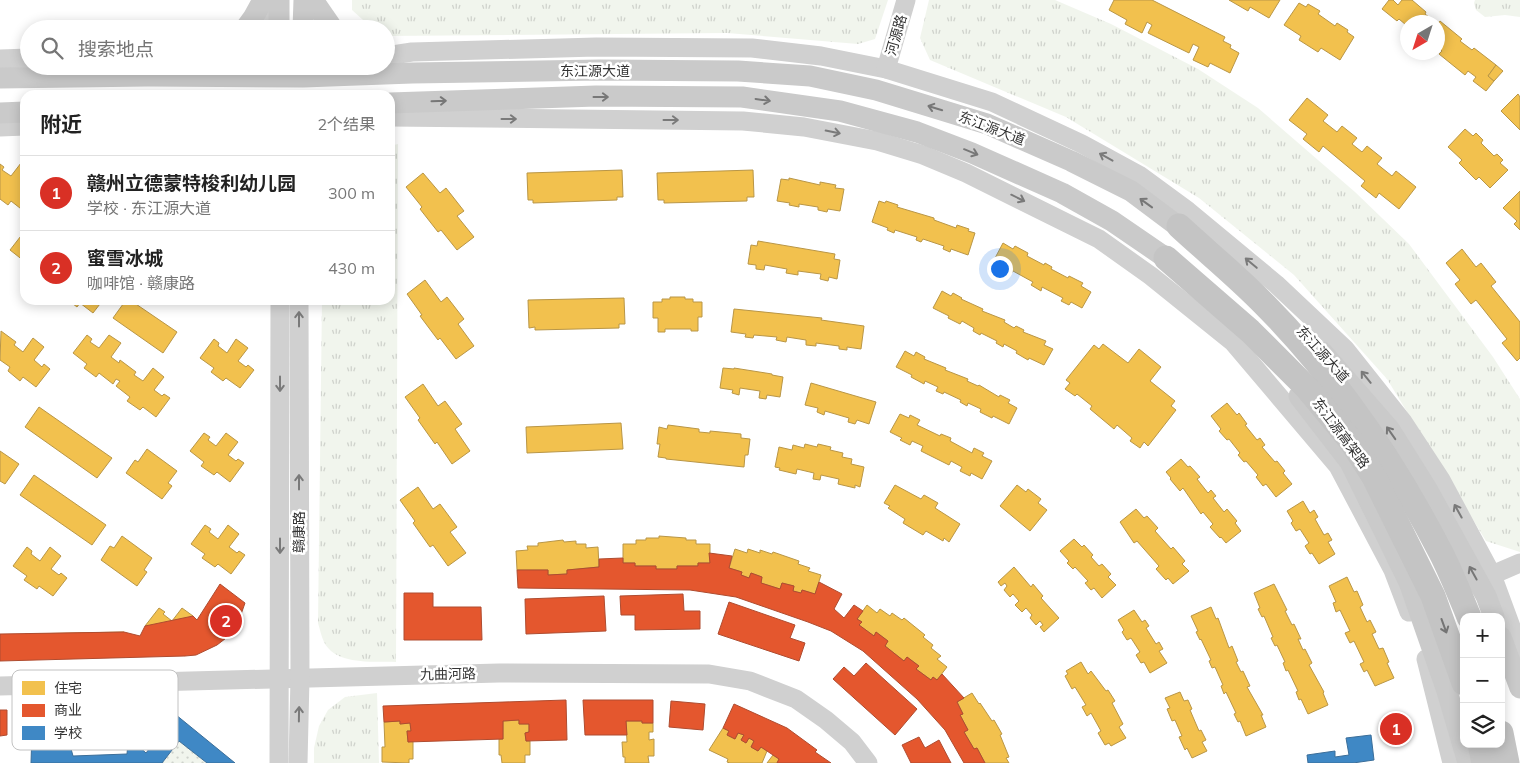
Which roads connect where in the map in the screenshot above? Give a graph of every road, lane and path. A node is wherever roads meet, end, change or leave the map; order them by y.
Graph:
1 (304, 0) edge
2 (314, 0) edge
3 (906, 0) edge
4 (266, 1) edge
5 (252, 20) edge
6 (267, 20) edge
7 (275, 20) edge
8 (303, 20) edge
9 (311, 20) edge
10 (327, 20) edge
11 (395, 55) edge
12 (20, 58) edge
13 (0, 59) edge
14 (395, 68) edge
15 (886, 69) junction
16 (395, 73) edge
17 (412, 73) junction
18 (156, 75) edge
19 (339, 75) edge
20 (148, 76) junction
21 (279, 76) edge
22 (303, 76) edge
23 (0, 78) edge
24 (396, 104) edge
25 (20, 112) edge
26 (0, 113) edge
27 (395, 117) edge
28 (20, 126) edge
29 (0, 127) edge
30 (1179, 226) junction
31 (1166, 258) junction
32 (280, 305) edge
33 (299, 305) edge
34 (1520, 564) edge
35 (1492, 575) junction
36 (1467, 613) edge
37 (1492, 613) edge
38 (1505, 648) edge
39 (1520, 651) edge
40 (1460, 672) edge
41 (300, 678) junction
42 (280, 680) junction
43 (178, 682) edge
44 (1520, 688) edge
45 (1481, 748) edge
46 (1504, 748) edge
47 (279, 763) edge
48 (298, 763) edge
49 (868, 763) edge
50 (1452, 763) edge
51 (1468, 763) edge
52 (1484, 763) edge
53 (1507, 763) edge

1 - 8 main road
2 - 9 street
2 - 10 main road
3 - 15 street, 河源路
4 - 5 main road
4 - 6 street
4 - 7 main road
11 - 15 street
12 - 13 street
14 - 17 main road
35 -> 15 street
16 - 17 main road, 东江源大道
30 -> 17 main road, 东江源大道
18 - 20 main road
19 - 22 main road, 东江源大道
20 - 21 main road, 东江源大道
20 - 23 main road
21 - 22 main road, 东江源大道
24 -> 31 main road, 东江源大道
25 - 26 main road
27 -> 50 street
28 - 29 street
30 - 36 highway, 东江源高架路
37 -> 30 main road, 东江源大道
31 -> 40 highway, 东江源高架路
31 - 51 main road, 东江源大道
32 -> 42 street, 赣康路
41 -> 33 street, 赣康路
34 - 35 street
35 - 39 street
38 - 44 main road
41 - 42 street, 九曲河路
48 -> 41 street, 赣康路
41 - 49 street, 九曲河路
42 - 43 street, 九曲河路
42 - 47 street, 赣康路
45 - 52 highway
46 - 53 highway

